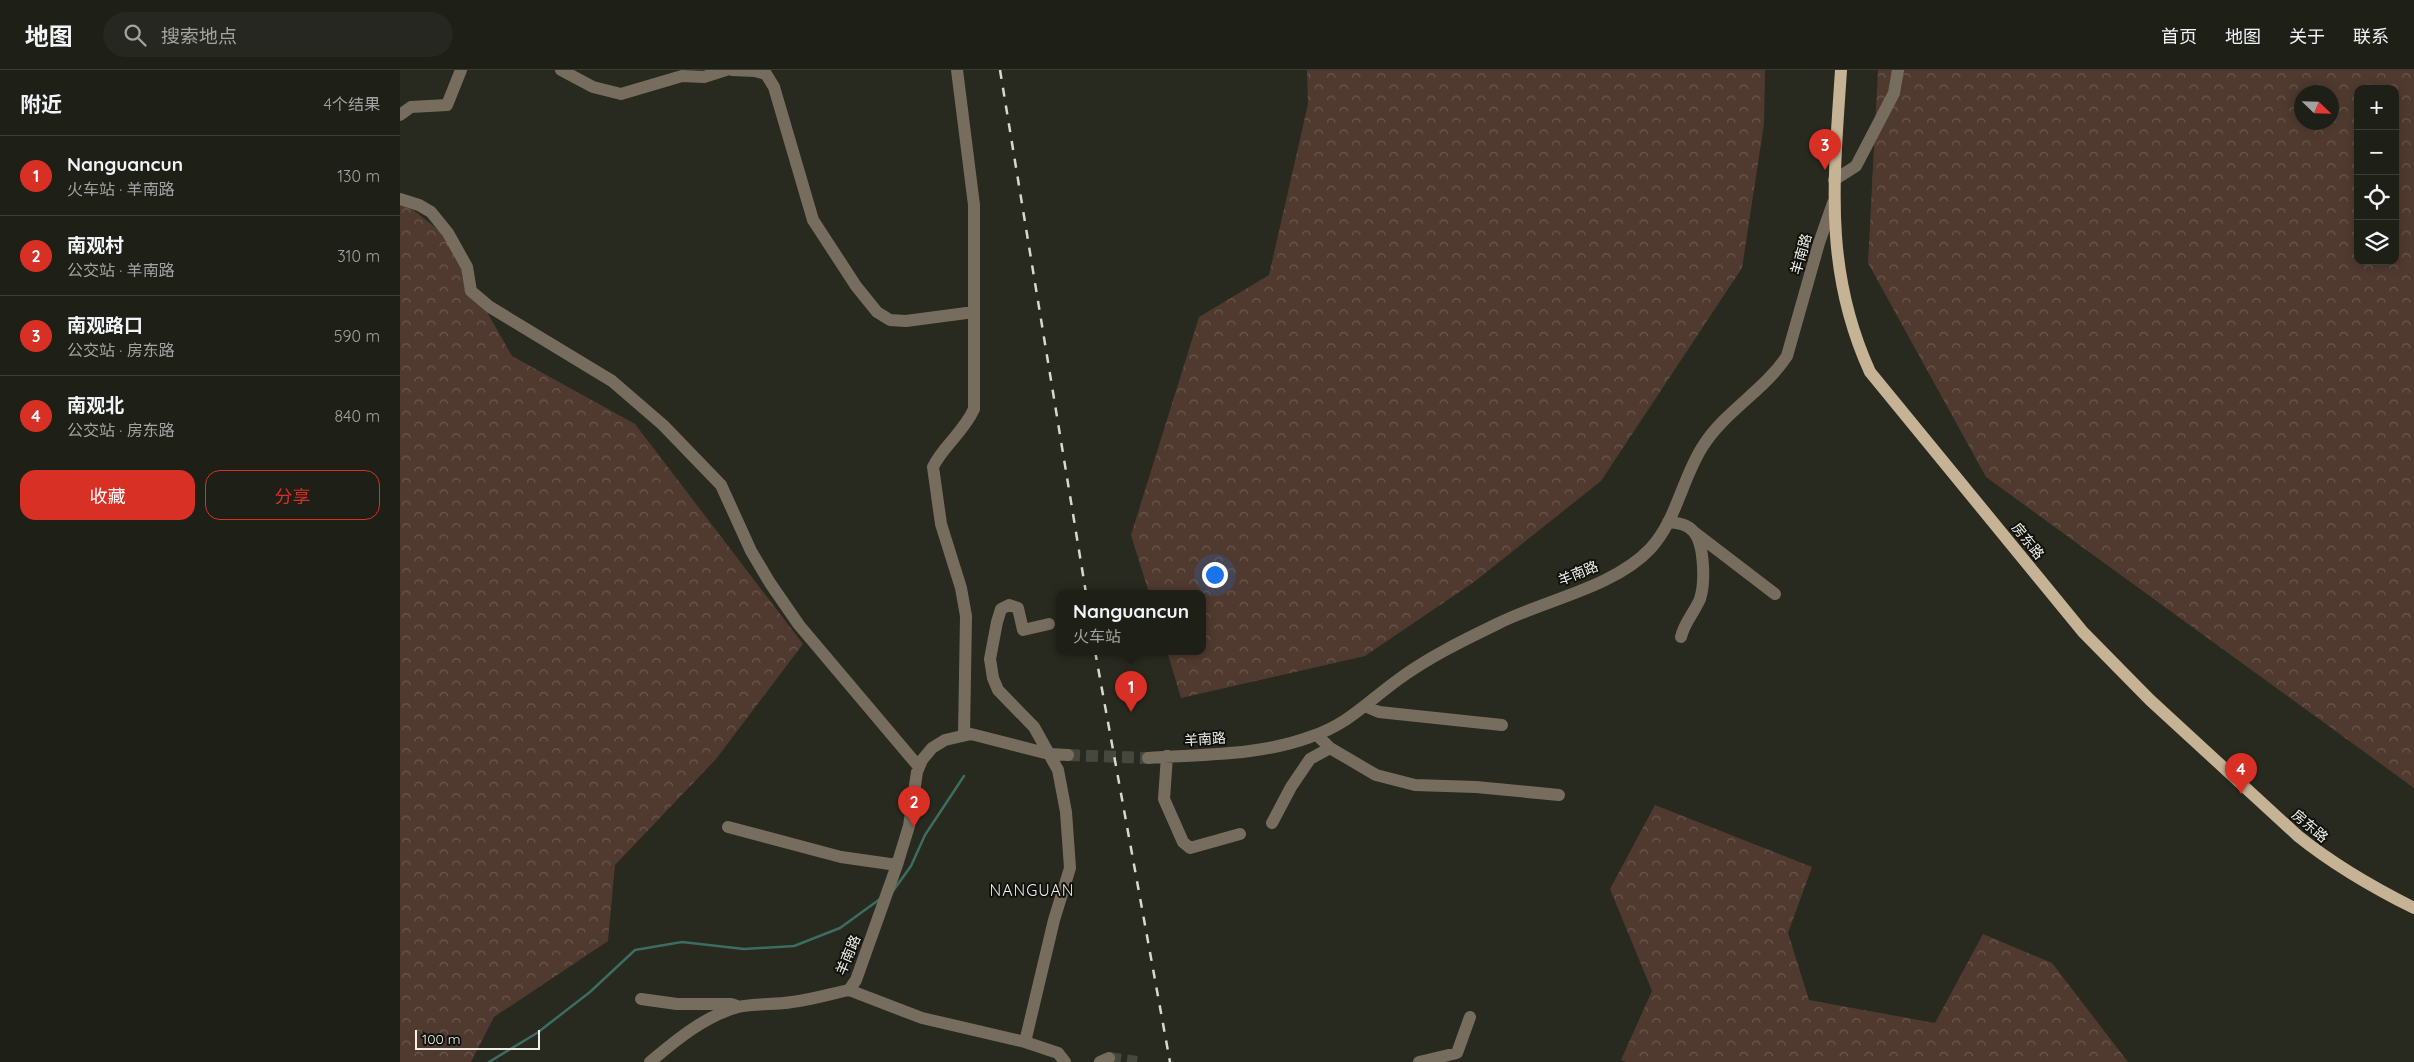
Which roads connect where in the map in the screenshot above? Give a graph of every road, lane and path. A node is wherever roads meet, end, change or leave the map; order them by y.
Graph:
1 (461, 70) edge
2 (561, 70) edge
3 (726, 70) edge
4 (732, 70) edge
5 (957, 70) edge
6 (1841, 70) edge
7 (1898, 70) edge
8 (400, 114) edge
9 (1834, 180) junction
10 (400, 199) edge
11 (1833, 202) junction
12 (974, 312) junction
13 (1668, 522) junction
14 (1694, 532) junction
15 (1776, 594) dead end
16 (1049, 624) dead end
17 (1681, 637) dead end
18 (1365, 706) junction
19 (1502, 725) dead end
20 (964, 735) junction
21 (1317, 735) junction
22 (1330, 748) junction
23 (1048, 754) junction
24 (1068, 756) tunnel mouth
25 (1167, 756) junction
26 (1148, 758) tunnel mouth
27 (919, 767) junction
28 (1558, 795) dead end
29 (1272, 822) dead end
30 (728, 827) dead end
31 (1240, 834) dead end
32 (897, 865) junction
33 (2414, 908) edge
34 (849, 990) junction
35 (641, 999) dead end
36 (740, 1007) junction
37 (1470, 1018) dead end
38 (1024, 1042) junction
39 (650, 1062) edge
40 (1065, 1062) edge
41 (1419, 1062) edge

1 - 8 street
2 - 3 street
4 - 12 street
5 - 12 street
6 - 9 main road, 房东路
7 - 9 street
9 - 11 main road, 房东路
10 - 27 street
11 - 13 street, 羊南路
11 - 33 main road, 房东路
12 - 20 street
13 - 14 street
13 - 18 street, 羊南路
14 - 15 street
14 - 17 street
16 - 23 street
18 - 19 street
18 - 21 street, 羊南路
20 - 23 street, 羊南路
20 - 27 street, 羊南路
21 - 22 street
21 - 25 street, 羊南路
22 - 28 street
22 - 29 street
23 - 24 street, 羊南路
23 - 38 street
25 - 26 street, 羊南路
25 - 31 street
27 - 32 street, 羊南路
30 - 32 street
32 - 34 street, 羊南路
34 - 36 street, 羊南路
34 - 38 street
35 - 36 street
36 - 39 street, 羊南路
37 - 41 street
38 - 40 street

